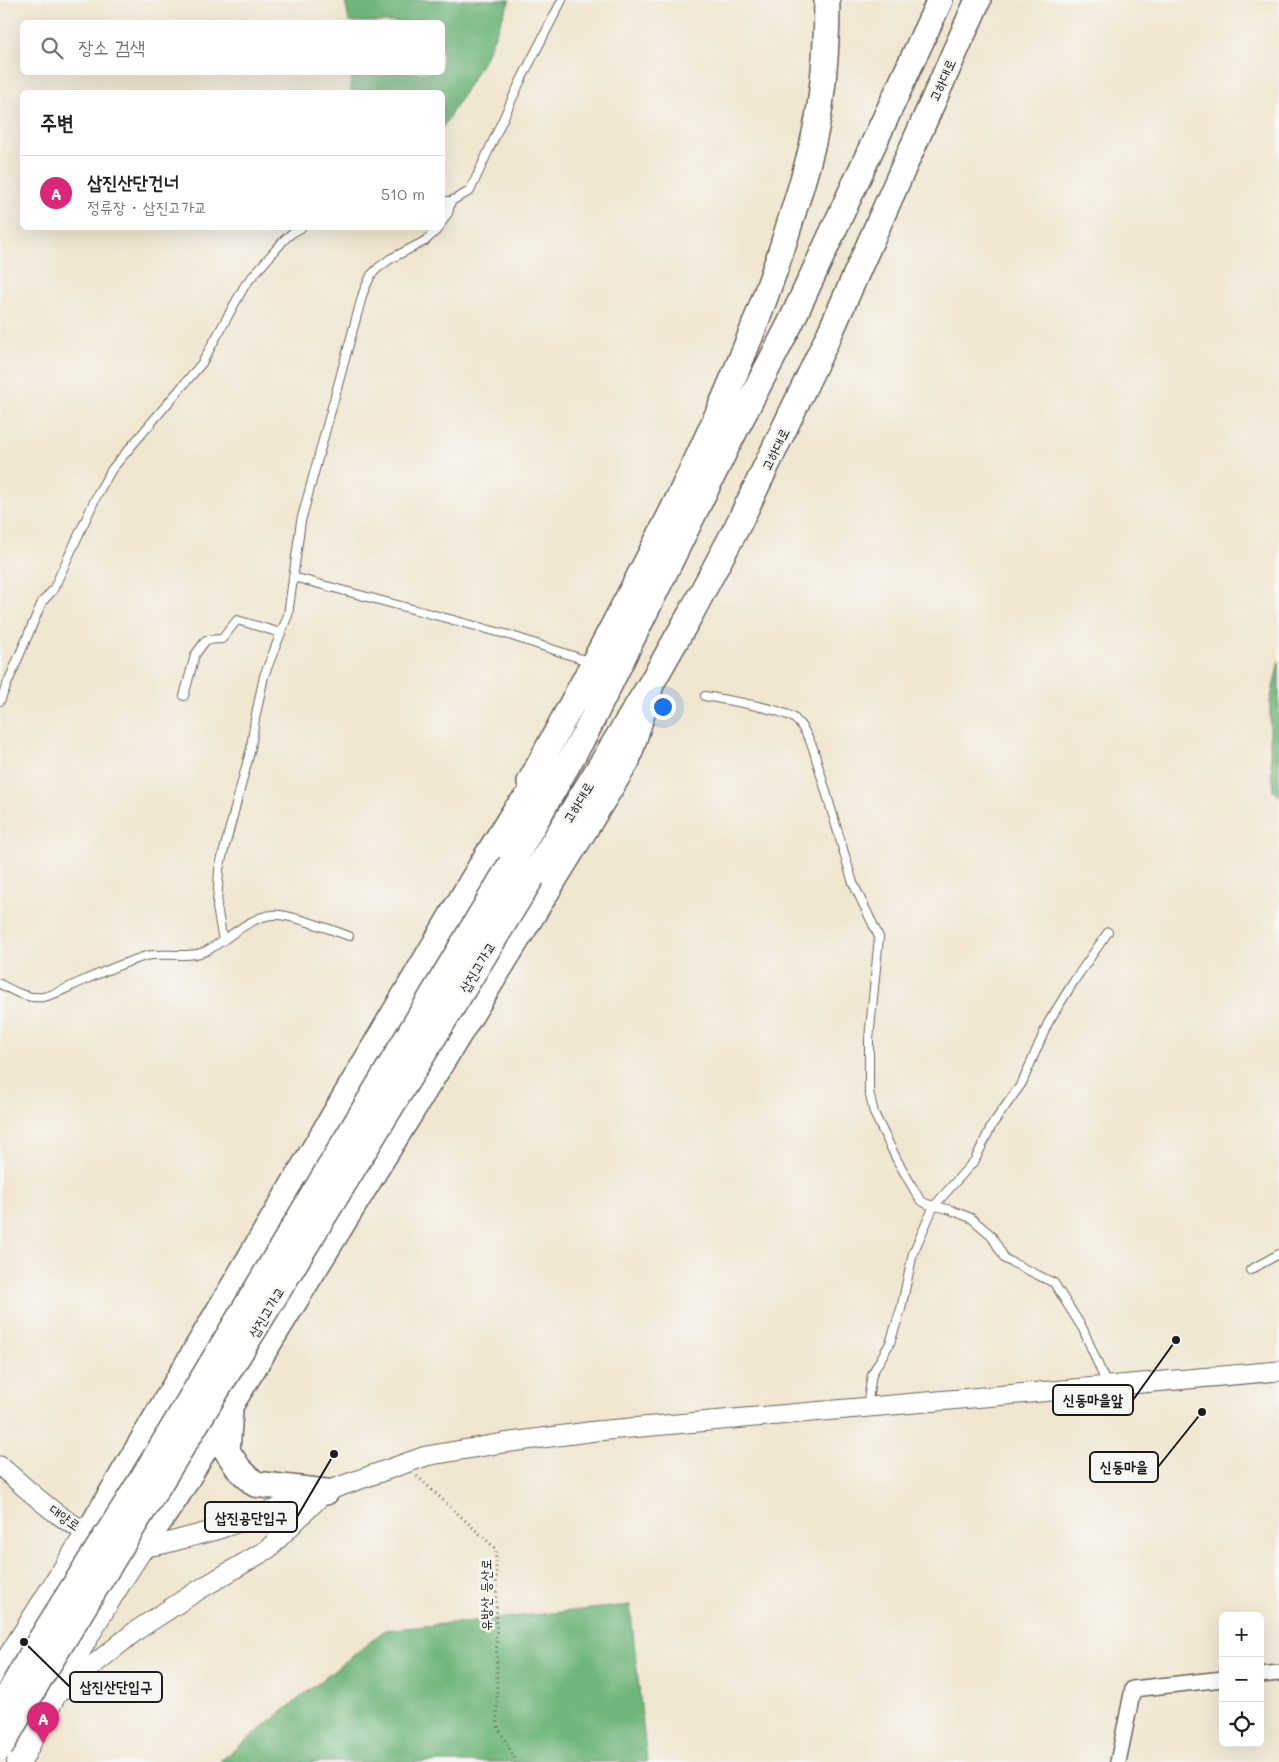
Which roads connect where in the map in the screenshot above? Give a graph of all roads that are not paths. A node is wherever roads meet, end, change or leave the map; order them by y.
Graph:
1 (562, 0) edge
2 (827, 0) edge
3 (940, 0) edge
4 (978, 0) edge
5 (445, 201) edge
6 (451, 201) junction
7 (445, 218) edge
8 (297, 230) edge
9 (437, 230) edge
10 (293, 577) junction
11 (281, 633) junction
12 (585, 660) dead end
13 (652, 682) junction
14 (184, 696) dead end
15 (705, 696) dead end
16 (0, 701) edge
17 (585, 734) junction
18 (514, 811) junction
19 (511, 864) joint
20 (532, 877) joint
21 (1108, 932) dead end
22 (349, 936) dead end
23 (223, 940) junction
24 (0, 984) edge
25 (934, 1206) junction
26 (1279, 1254) edge
27 (1250, 1270) dead end
28 (1279, 1371) edge
29 (1108, 1387) junction
30 (230, 1406) junction
31 (867, 1407) junction
32 (0, 1466) edge
33 (326, 1492) junction
34 (88, 1533) junction
35 (141, 1548) junction
36 (0, 1673) edge
37 (1279, 1673) edge
38 (1264, 1675) edge
39 (1219, 1679) edge
40 (50, 1699) junction
41 (0, 1710) edge
42 (0, 1748) edge
43 (19, 1762) edge
44 (1118, 1762) edge

1 - 6 lane
2 - 18 highway
3 - 17 highway, 고하대로
4 - 13 highway, 고하대로
5 - 6 lane
6 - 7 lane
8 - 16 lane
9 - 10 lane
10 - 11 lane
10 - 12 lane
11 - 14 lane
11 - 23 lane
13 - 20 highway, 고하대로
13 - 30 highway
15 - 25 lane
17 - 18 highway
17 - 19 highway, 고하대로
18 - 34 highway
19 - 41 highway, 삽진고가교, bridge
20 - 42 highway, 삽진고가교, bridge
21 - 25 lane
22 - 23 lane
23 - 24 lane
25 - 29 lane
25 - 31 lane
26 - 27 lane
28 - 29 street
29 - 31 street
30 - 33 highway
30 - 35 highway
31 - 33 street
32 - 34 street, 대양로
33 - 35 street
33 - 40 street
34 - 35 street, 대양로
34 - 36 main road
35 - 40 main road
37 - 38 street
39 - 44 street
40 - 43 main road

